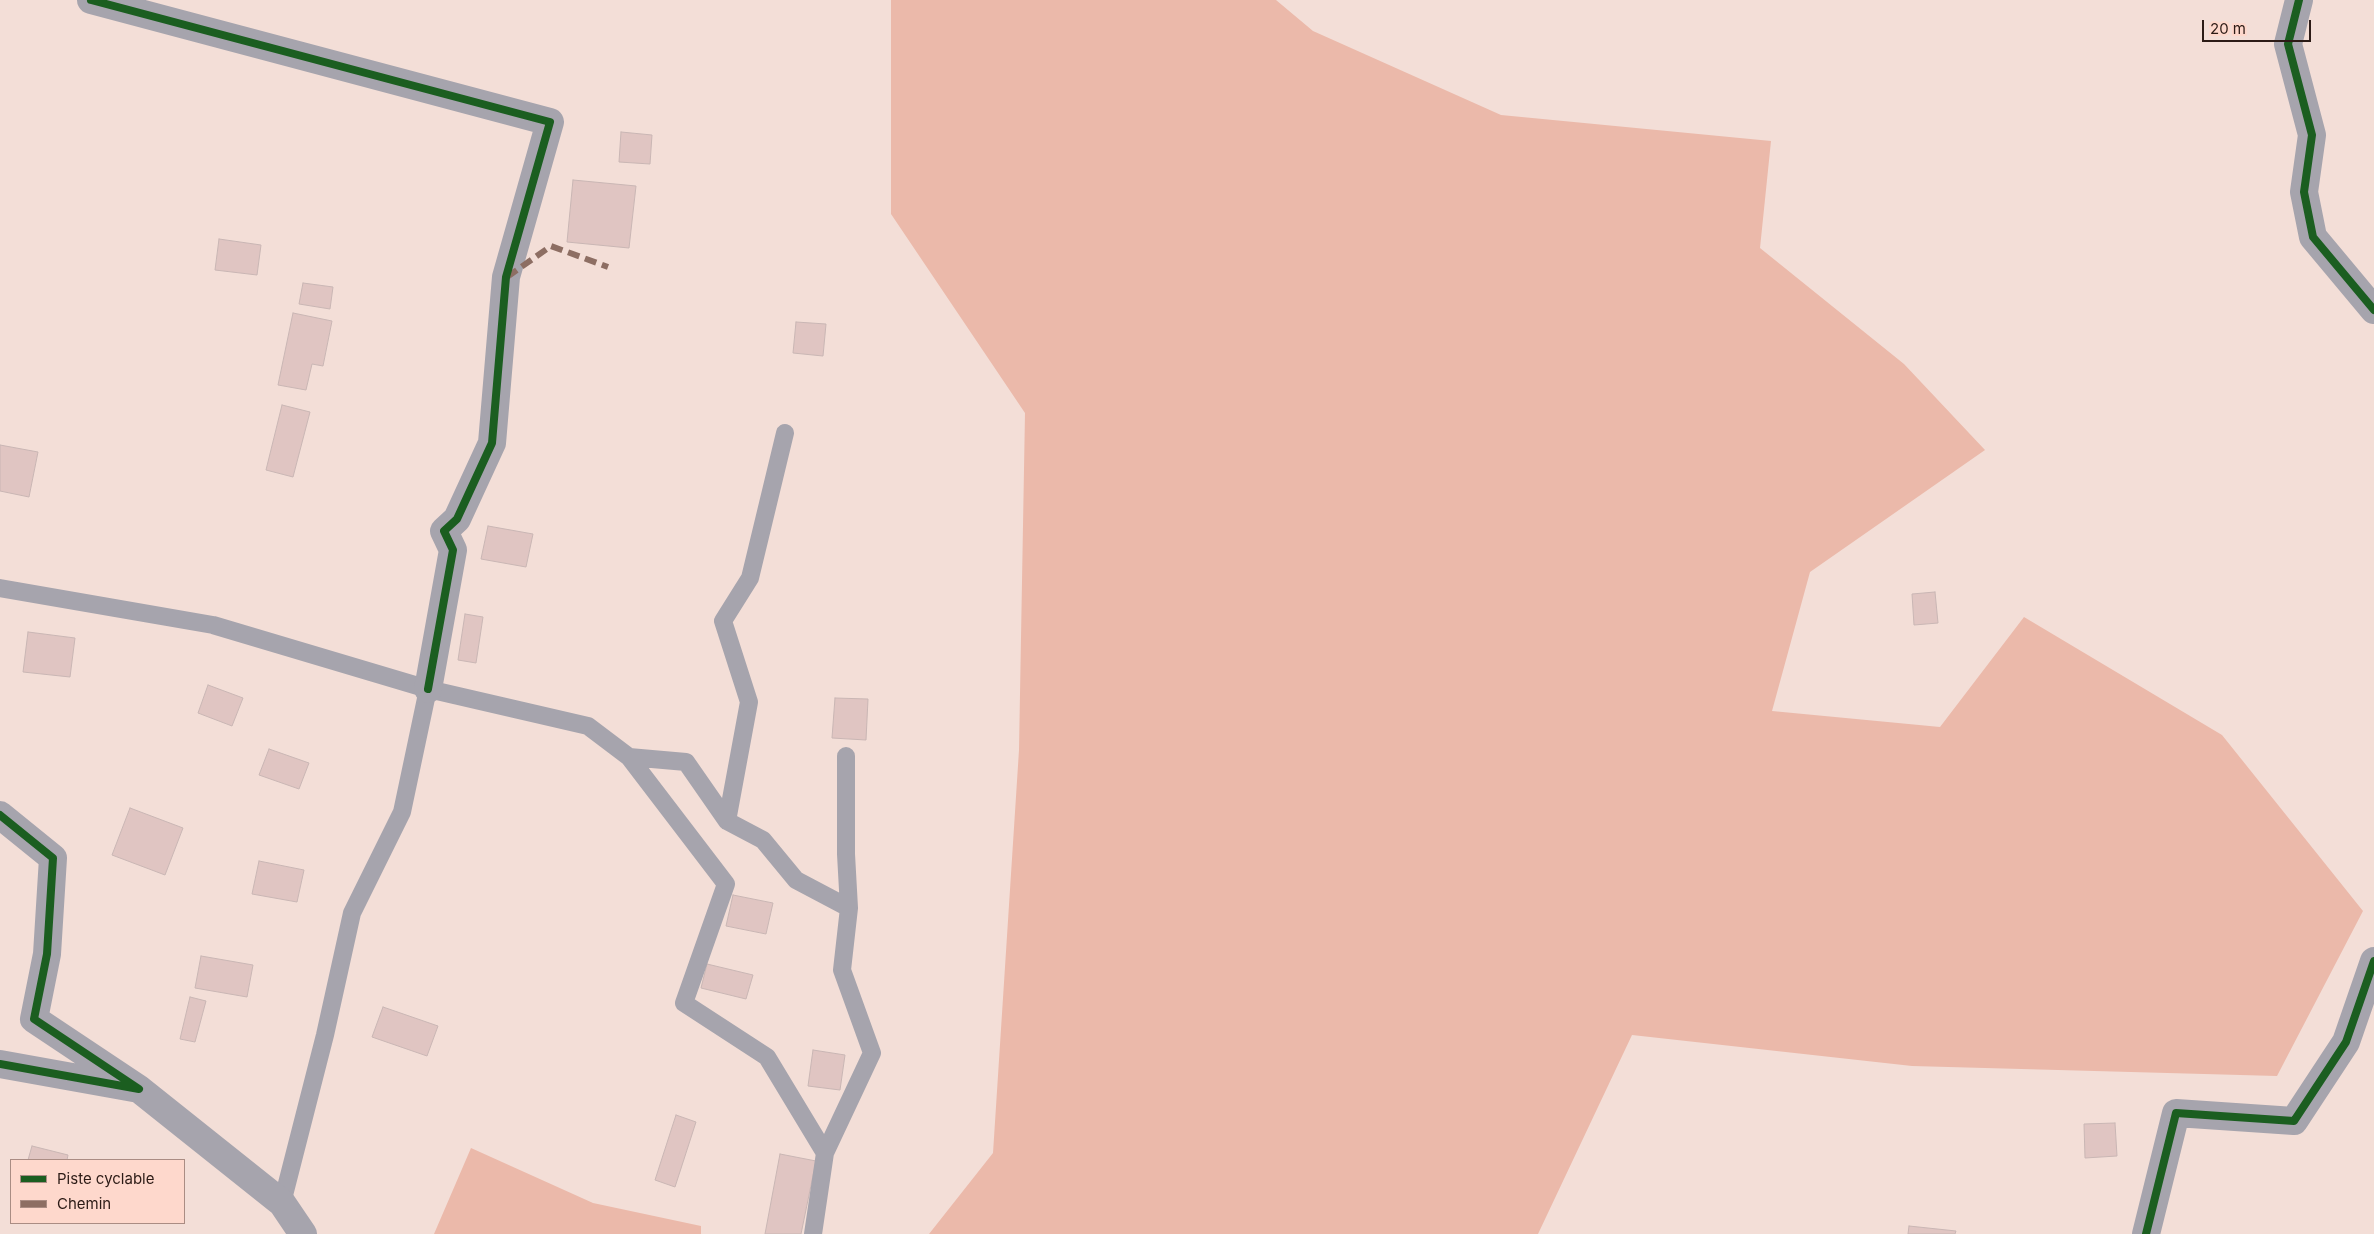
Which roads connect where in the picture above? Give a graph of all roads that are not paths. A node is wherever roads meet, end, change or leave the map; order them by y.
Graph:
1 (91, 0) edge
2 (2299, 0) edge
3 (2374, 310) edge
4 (785, 432) dead end
5 (0, 588) edge
6 (428, 689) junction
7 (846, 756) dead end
8 (629, 758) junction
9 (0, 815) edge
10 (727, 820) junction
11 (849, 908) junction
12 (2374, 961) edge
13 (0, 1064) edge
14 (139, 1089) junction
15 (825, 1153) junction
16 (282, 1203) junction
17 (303, 1234) edge
18 (813, 1234) edge
19 (2146, 1234) edge

1 - 6 street
2 - 3 street
4 - 10 lane
5 - 6 lane
6 - 8 lane
6 - 16 lane
7 - 11 lane
8 - 10 lane
8 - 15 lane
9 - 14 street
10 - 11 lane
11 - 15 lane
12 - 19 street
13 - 14 street
14 - 16 street
15 - 18 lane
16 - 17 street

